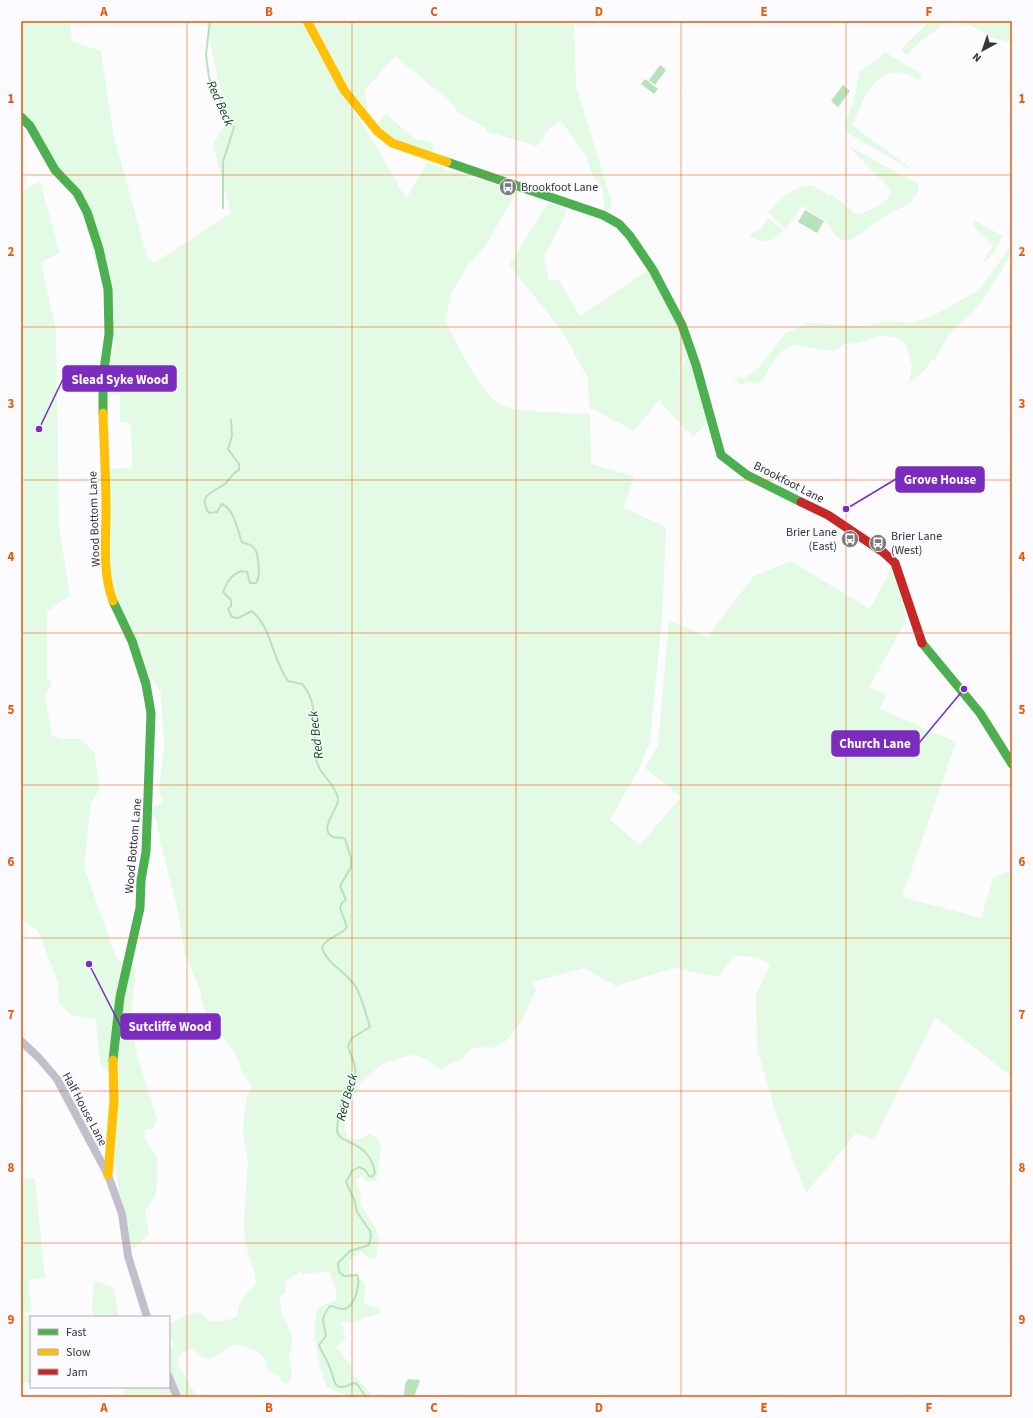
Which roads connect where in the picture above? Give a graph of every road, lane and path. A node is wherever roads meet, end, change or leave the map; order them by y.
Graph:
1 (307, 21) edge
2 (21, 117) edge
3 (1012, 764) edge
4 (21, 1041) edge
5 (108, 1175) junction
6 (147, 1316) edge
7 (170, 1380) edge
8 (177, 1397) edge

1 - 3 street, Brookfoot Lane
2 - 5 street, Wood Bottom Lane
4 - 5 street, Half House Lane
5 - 6 street, Half House Lane
7 - 8 street

